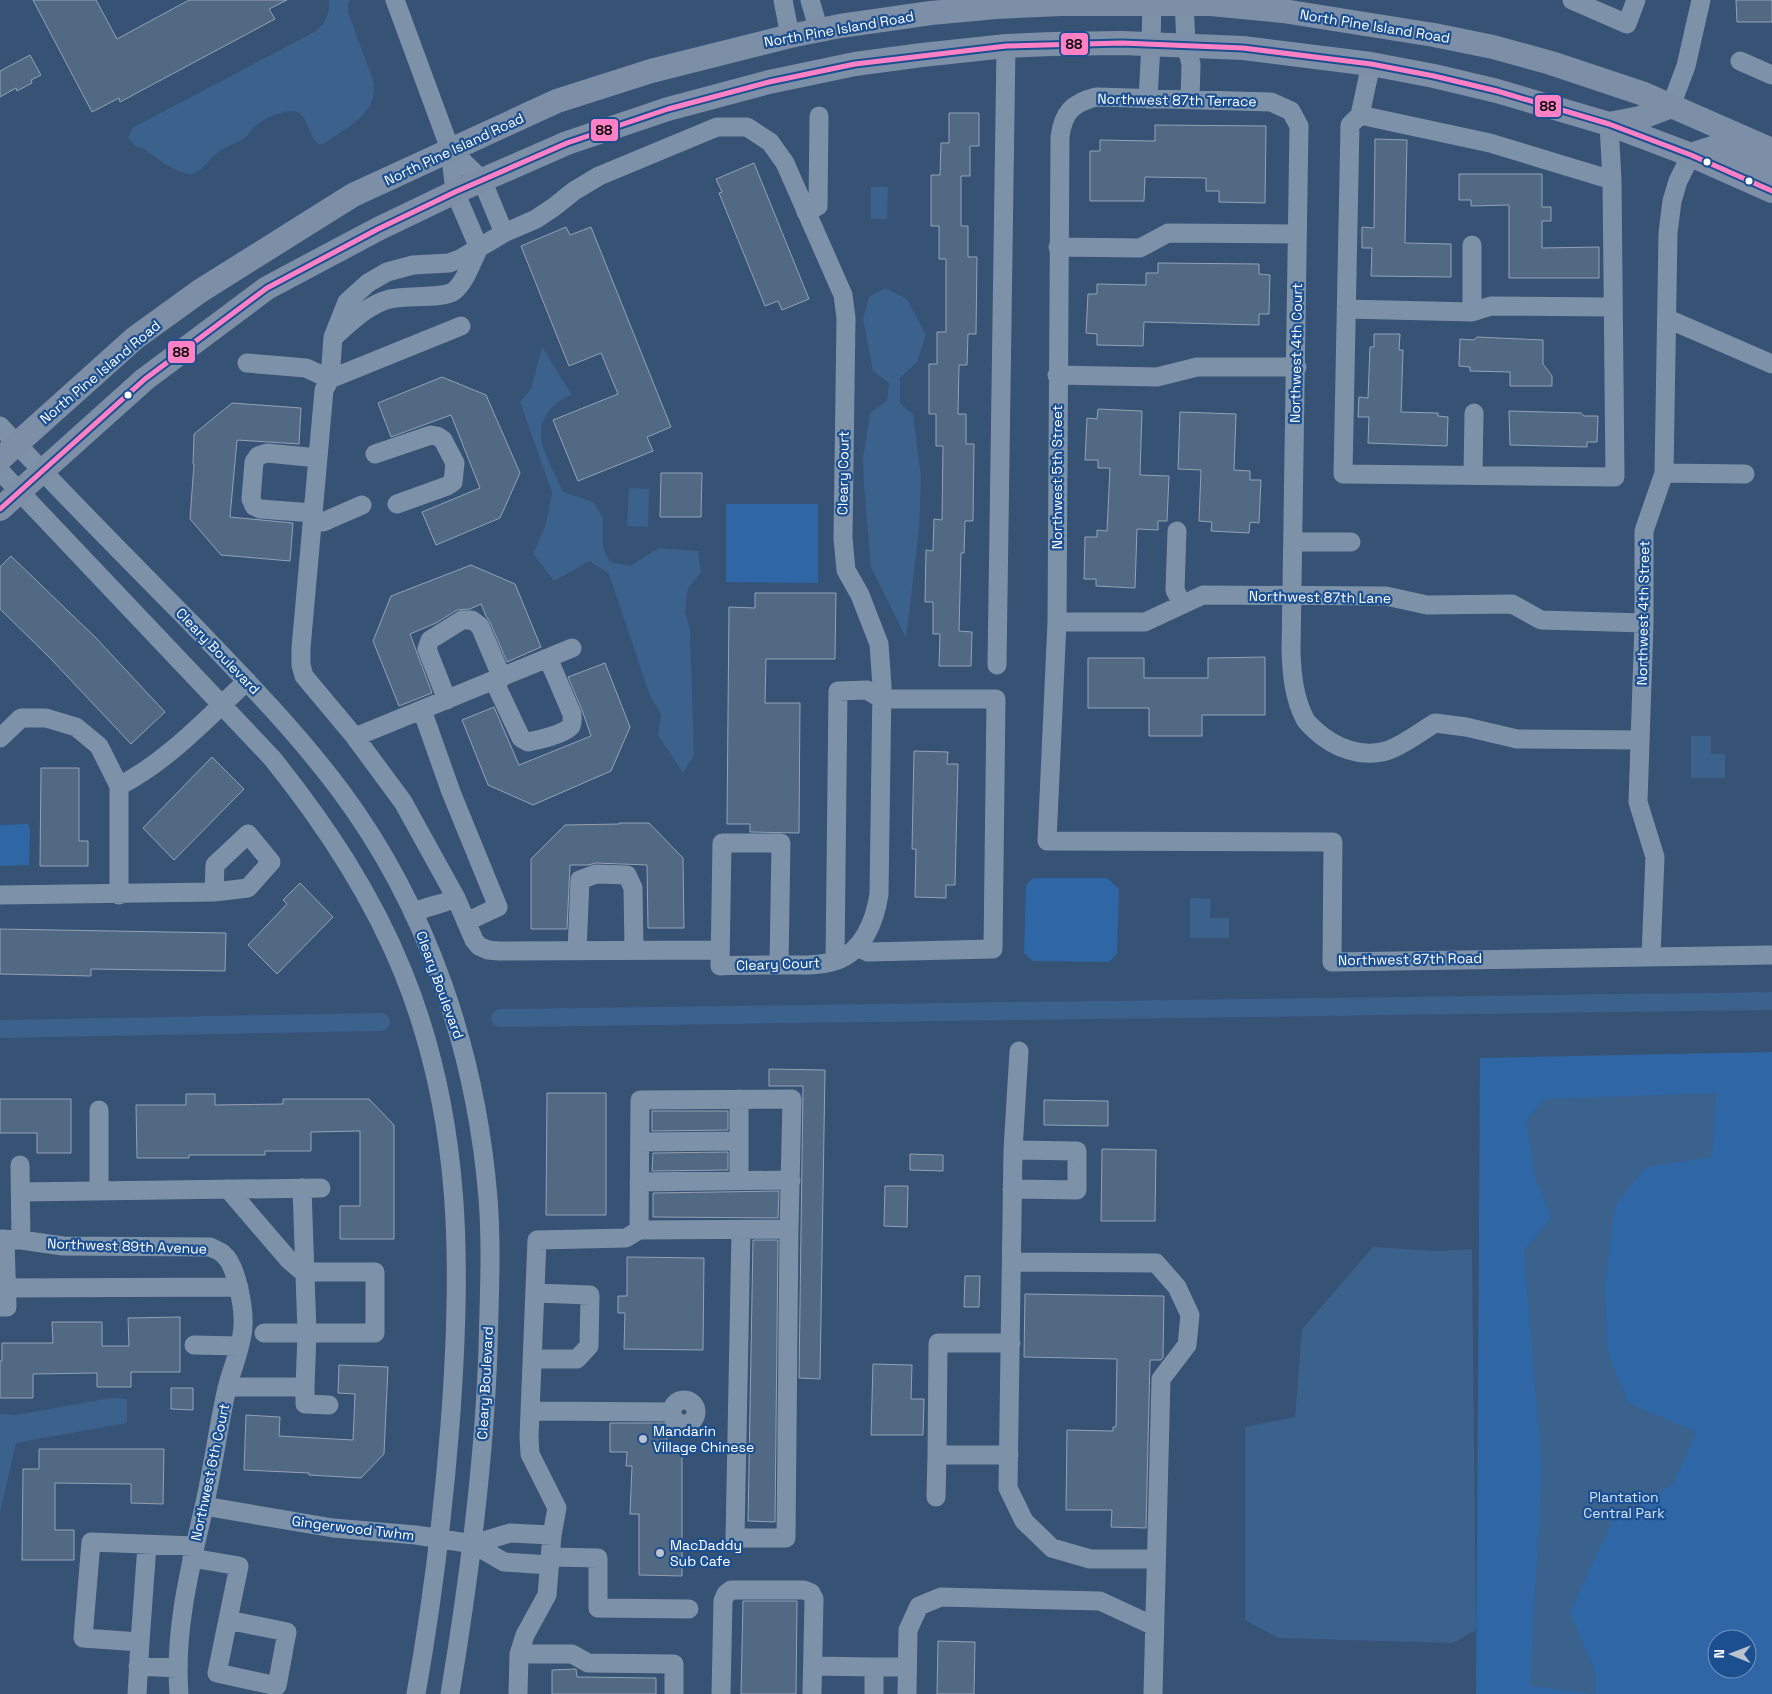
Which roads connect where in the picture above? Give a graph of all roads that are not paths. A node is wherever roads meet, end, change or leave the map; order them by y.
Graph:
1 (395, 0) edge
2 (783, 0) edge
3 (810, 0) edge
4 (1572, 0) edge
5 (1636, 0) edge
6 (1701, 0) edge
7 (1152, 2) edge
8 (1184, 2) edge
9 (819, 31) junction
10 (790, 36) junction
11 (1152, 44) junction
12 (1186, 45) junction
13 (1006, 46) junction
14 (1740, 61) dead end
15 (1370, 64) junction
16 (1772, 75) edge
17 (1148, 99) junction
18 (1190, 100) junction
19 (1671, 106) junction
20 (1290, 111) joint
21 (1067, 114) joint
22 (1360, 115) junction
23 (820, 116) dead end
24 (1609, 124) junction
25 (450, 149) junction
26 (1772, 150) edge
27 (1691, 155) junction
28 (1772, 167) edge
29 (482, 180) junction
30 (1612, 180) junction
31 (1772, 190) edge
32 (454, 192) junction
33 (806, 212) junction
34 (504, 234) junction
35 (1297, 234) junction
36 (1472, 245) dead end
37 (479, 248) junction
38 (1058, 248) junction
39 (1613, 307) junction
40 (1346, 309) junction
41 (1472, 312) junction
42 (1668, 319) junction
43 (461, 326) dead end
44 (334, 337) junction
45 (247, 363) dead end
46 (1772, 364) edge
47 (1297, 367) junction
48 (1057, 375) junction
49 (330, 378) junction
50 (1474, 413) dead end
51 (0, 426) edge
52 (8, 451) edge
53 (375, 454) dead end
54 (318, 458) junction
55 (42, 470) junction
56 (0, 471) edge
57 (1664, 473) junction
58 (1745, 474) dead end
59 (1473, 475) junction
60 (19, 492) junction
61 (397, 504) dead end
62 (362, 505) dead end
63 (0, 509) edge
64 (313, 518) junction
65 (1177, 531) dead end
66 (1293, 542) junction
67 (1350, 542) dead end
68 (1292, 596) junction
69 (1182, 604) junction
70 (1056, 622) junction
71 (1644, 623) junction
72 (572, 648) dead end
73 (548, 658) junction
74 (997, 665) dead end
75 (498, 679) junction
76 (246, 681) junction
77 (882, 699) junction
78 (447, 700) junction
79 (222, 704) junction
80 (422, 710) junction
81 (355, 737) junction
82 (0, 738) edge
83 (1639, 740) junction
84 (118, 786) junction
85 (1047, 841) joint
86 (214, 892) dead end
87 (0, 895) edge
88 (120, 895) junction
89 (456, 898) junction
90 (413, 913) junction
91 (466, 922) junction
92 (857, 947) junction
93 (577, 950) junction
94 (634, 950) junction
95 (720, 950) junction
96 (1772, 955) edge
97 (1651, 956) junction
98 (835, 961) junction
99 (779, 965) junction
100 (1018, 1051) dead end
101 (739, 1099) junction
102 (100, 1110) dead end
103 (739, 1141) junction
104 (640, 1142) junction
105 (1012, 1150) junction
106 (20, 1165) dead end
107 (739, 1180) junction
108 (791, 1180) junction
109 (639, 1182) junction
110 (302, 1188) junction
111 (321, 1188) dead end
112 (228, 1189) junction
113 (1012, 1189) junction
114 (99, 1191) junction
115 (20, 1192) junction
116 (790, 1229) junction
117 (639, 1230) junction
118 (741, 1230) junction
119 (9, 1239) edge
120 (224, 1254) joint
121 (1012, 1262) junction
122 (304, 1272) junction
123 (239, 1287) junction
124 (8, 1288) junction
125 (535, 1293) junction
126 (0, 1307) edge
127 (264, 1333) dead end
128 (307, 1333) junction
129 (1011, 1343) junction
130 (194, 1345) dead end
131 (239, 1346) junction
132 (532, 1359) junction
133 (228, 1386) junction
134 (306, 1387) junction
135 (329, 1405) dead end
136 (530, 1411) junction
137 (672, 1412) dead end
138 (937, 1455) junction
139 (1009, 1456) junction
140 (936, 1497) dead end
141 (204, 1506) junction
142 (552, 1535) junction
143 (440, 1538) junction
144 (473, 1544) junction
145 (148, 1545) junction
146 (193, 1552) junction
147 (1156, 1559) junction
148 (550, 1561) junction
149 (689, 1609) dead end
150 (228, 1620) dead end
151 (1154, 1626) junction
152 (140, 1642) junction
153 (519, 1654) junction
154 (138, 1666) junction
155 (813, 1666) junction
156 (874, 1667) junction
157 (908, 1667) junction
158 (177, 1668) junction
159 (137, 1694) edge
160 (180, 1694) edge
161 (416, 1694) edge
162 (450, 1694) edge
163 (518, 1694) edge
164 (674, 1694) edge
165 (721, 1694) edge
166 (812, 1694) edge
167 (874, 1694) edge
168 (907, 1694) edge
169 (1153, 1694) edge

1 - 25 street
2 - 10 street
3 - 9 street
4 - 5 street
6 - 19 street
7 - 8 main road, North Pine Island Road
7 - 9 main road, North Pine Island Road
7 - 11 street
8 - 12 street
8 - 19 main road, North Pine Island Road
9 - 10 main road, North Pine Island Road
10 - 25 main road, North Pine Island Road
11 - 12 main road
11 - 13 main road
11 - 17 street
12 - 15 main road
12 - 18 street
13 - 29 main road
13 - 74 street
14 - 16 street
15 - 22 street
15 - 24 main road
17 - 18 street, Northwest 87th Terrace
17 - 21 street, Northwest 87th Terrace
18 - 20 street, Northwest 87th Terrace
19 - 24 main road
19 - 26 main road, North Pine Island Road
20 - 35 street, Northwest 4th Court
21 - 38 street, Northwest 5th Street
22 - 30 street
22 - 40 street
23 - 33 street
24 - 27 main road
24 - 30 street
25 - 29 street
25 - 32 street
25 - 52 main road, North Pine Island Road
27 - 28 main road
27 - 31 main road
27 - 42 street, Northwest 4th Street
29 - 32 main road
29 - 34 street
30 - 39 street
32 - 37 street
32 - 55 main road
33 - 34 street, Cleary Court
33 - 77 street, Cleary Court
34 - 37 street, Cleary Court
35 - 38 street
35 - 47 street, Northwest 4th Court
36 - 41 street
37 - 44 street, Cleary Court
37 - 44 street
38 - 48 street, Northwest 5th Street
39 - 41 street
39 - 59 street
40 - 41 street
40 - 59 street
42 - 46 street
42 - 57 street, Northwest 4th Street
43 - 49 street
44 - 49 street, Cleary Court
45 - 49 street
47 - 48 street
47 - 66 street, Northwest 4th Court
48 - 70 street, Northwest 5th Street
49 - 54 street, Cleary Court
50 - 59 street
51 - 52 street, Cleary Boulevard
52 - 55 street, Cleary Boulevard
53 - 61 street
54 - 64 street, Cleary Court
54 - 64 street
55 - 60 main road
55 - 76 street, Cleary Boulevard
56 - 60 street
57 - 58 street
57 - 71 street, Northwest 4th Street
60 - 63 main road
60 - 79 street
62 - 64 street
64 - 81 street, Cleary Court
65 - 69 street
66 - 67 street
66 - 68 street, Northwest 4th Court
68 - 69 street, Northwest 87th Lane
68 - 71 street, Northwest 87th Lane
68 - 83 street, Northwest 4th Court
69 - 70 street, Northwest 87th Lane
70 - 85 street, Northwest 5th Street
71 - 83 street, Northwest 4th Street
72 - 73 street
73 - 75 street
73 - 75 street
75 - 78 street
75 - 78 street
76 - 79 street
76 - 90 street, Cleary Boulevard
77 - 92 street, Cleary Court
77 - 92 street
77 - 98 street
78 - 80 street
79 - 84 street
79 - 143 street
80 - 81 street
80 - 91 street
81 - 89 street, Cleary Court
82 - 84 street
83 - 97 street, Northwest 4th Street
84 - 88 street
85 - 97 street, Northwest 87th Road
86 - 88 street
87 - 88 street
89 - 90 street
89 - 91 street, Cleary Court
90 - 144 street, Cleary Boulevard
91 - 93 street, Cleary Court
92 - 98 street, Cleary Court
93 - 94 street, Cleary Court
93 - 94 street
94 - 95 street, Cleary Court
95 - 99 street, Cleary Court
95 - 99 street
96 - 97 street, Northwest 87th Road
98 - 99 street, Cleary Court
100 - 105 street
101 - 103 street
101 - 104 street
101 - 108 street
102 - 114 street
103 - 104 street
103 - 107 street
104 - 109 street
105 - 113 street
105 - 113 street
106 - 115 street
107 - 108 street
107 - 109 street
108 - 116 street
109 - 117 street
110 - 111 street
110 - 112 street
110 - 122 street
112 - 114 street
112 - 122 street
113 - 121 street
114 - 115 street
115 - 119 street
116 - 118 street
116 - 118 street
117 - 118 street
117 - 125 street
119 - 120 street, Northwest 89th Avenue
119 - 124 street
120 - 123 street, Northwest 6th Court
121 - 129 street
121 - 147 street
122 - 128 street
122 - 128 street
123 - 124 street
123 - 131 street, Northwest 6th Court
124 - 126 street
125 - 132 street
125 - 132 street
127 - 128 street
128 - 134 street
129 - 138 street
129 - 139 street
130 - 131 street
131 - 133 street, Northwest 6th Court
132 - 136 street
133 - 134 street
133 - 141 street, Northwest 6th Court
134 - 135 street
136 - 137 street
136 - 142 street
138 - 139 street
138 - 140 street
139 - 147 street
141 - 143 street, Gingerwood Twhm
141 - 146 street, Northwest 6th Court
142 - 144 street
142 - 148 street
143 - 144 street, Gingerwood Twhm
143 - 161 street
144 - 148 street
144 - 162 street, Cleary Boulevard
145 - 146 street
145 - 152 street
145 - 152 street
146 - 150 street
146 - 158 street, Northwest 6th Court
147 - 151 street
148 - 149 street
148 - 153 street
151 - 157 street
151 - 169 street
152 - 154 street
153 - 163 street
153 - 164 street
154 - 158 street
154 - 159 street
155 - 156 street
155 - 165 street
155 - 166 street
156 - 157 street
156 - 167 street
157 - 168 street
158 - 160 street, Northwest 6th Court

